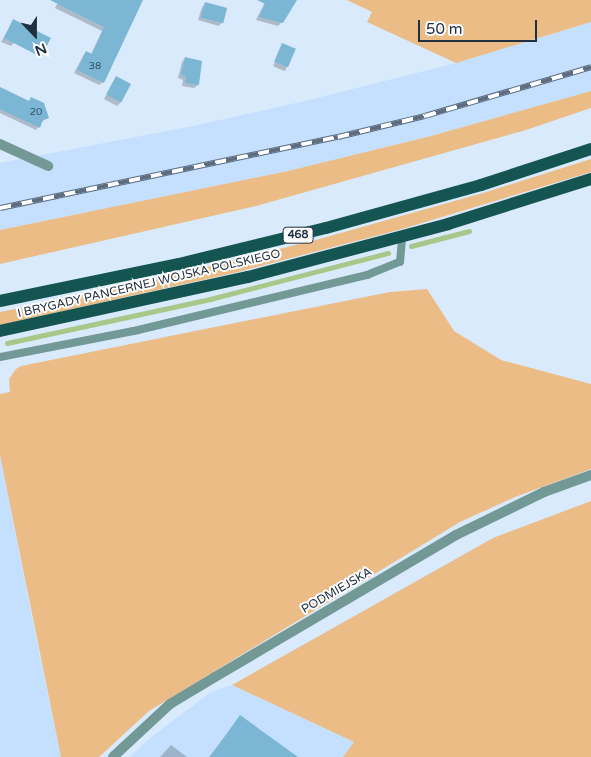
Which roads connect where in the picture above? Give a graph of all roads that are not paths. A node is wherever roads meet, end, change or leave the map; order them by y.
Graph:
1 (0, 144) edge
2 (591, 149) edge
3 (48, 166) dead end
4 (591, 179) edge
5 (402, 237) junction
6 (0, 301) edge
7 (0, 331) edge
8 (0, 357) edge
9 (591, 474) edge
10 (113, 757) edge

1 - 3 street
2 - 6 main road, I BRYGADY PANCERNEJ WOJSKA POLSKIEGO / 468
4 - 5 main road, I BRYGADY PANCERNEJ WOJSKA POLSKIEGO / 468
5 - 7 main road, I BRYGADY PANCERNEJ WOJSKA POLSKIEGO / 468
5 - 8 lane
9 - 10 street, PODMIEJSKA

